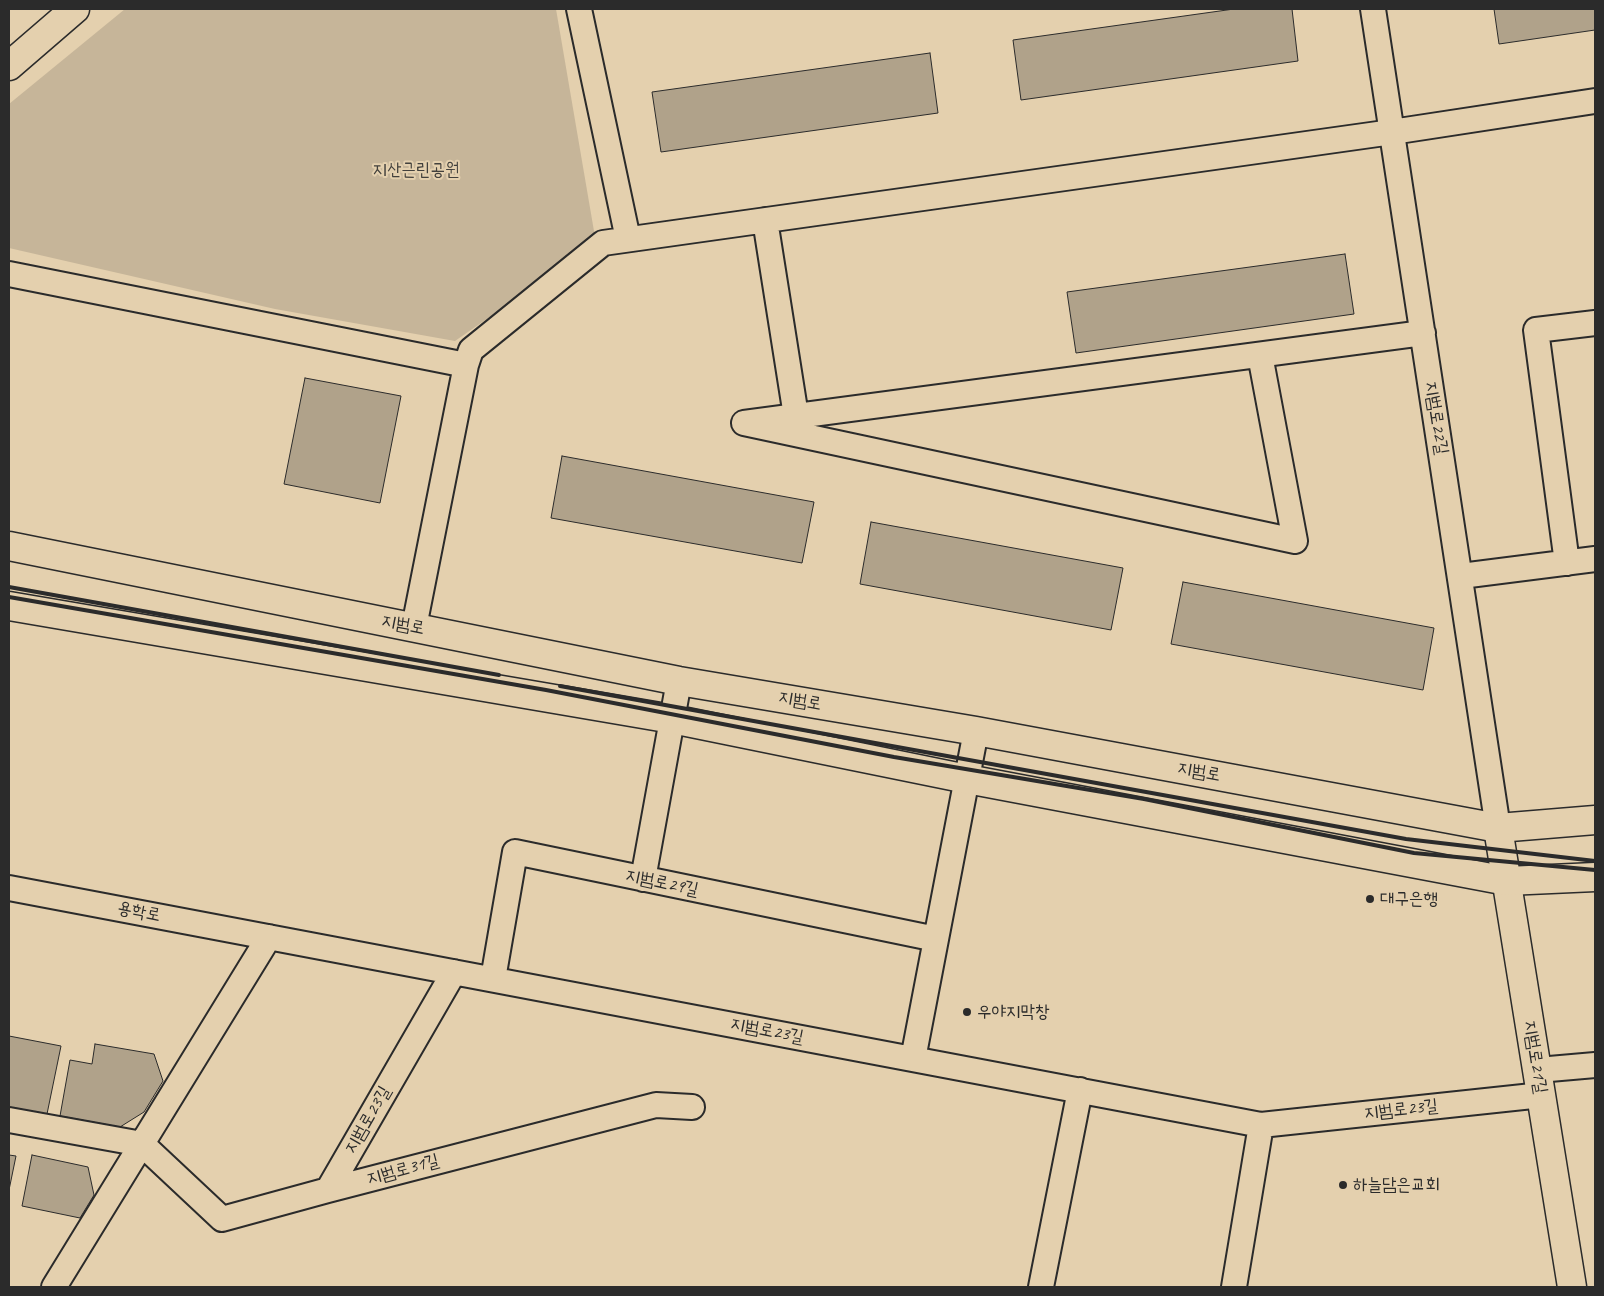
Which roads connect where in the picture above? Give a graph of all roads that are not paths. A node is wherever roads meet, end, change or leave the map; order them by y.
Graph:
1 (580, 9) edge
2 (1373, 9) edge
3 (70, 10) edge
4 (9, 66) edge
5 (1595, 101) edge
6 (1392, 132) junction
7 (766, 220) junction
8 (628, 239) junction
9 (9, 274) edge
10 (1595, 323) edge
11 (1423, 333) junction
12 (1260, 355) junction
13 (466, 364) junction
14 (796, 416) junction
15 (9, 546) edge
16 (1595, 559) edge
17 (1567, 562) junction
18 (1461, 576) junction
19 (9, 606) edge
20 (414, 627) junction
21 (679, 681) junction
22 (672, 719) junction
23 (976, 731) junction
24 (967, 779) junction
25 (1595, 820) edge
26 (1498, 828) junction
27 (1595, 877) edge
28 (643, 879) junction
29 (1507, 881) junction
30 (9, 888) edge
31 (269, 937) junction
32 (936, 939) junction
33 (454, 972) junction
34 (493, 979) junction
35 (913, 1059) junction
36 (1595, 1065) edge
37 (1540, 1083) junction
38 (1080, 1090) junction
39 (692, 1107) dead end
40 (9, 1120) edge
41 (1261, 1125) junction
42 (142, 1144) junction
43 (328, 1190) junction
44 (54, 1287) edge
45 (1042, 1287) edge
46 (1234, 1287) edge
47 (1572, 1287) edge

1 - 8 street
2 - 6 street, 지범로22길
3 - 4 main road
5 - 6 street
6 - 7 street
6 - 11 street, 지범로22길
7 - 8 street
7 - 14 street
8 - 13 street
9 - 13 street
10 - 17 street
11 - 12 street
11 - 18 street, 지범로22길
12 - 14 street
12 - 14 street
13 - 20 street
15 - 20 main road, 지범로
16 - 17 street
17 - 18 street
18 - 26 street, 지범로22길
19 - 22 main road
20 - 21 main road, 지범로
21 - 22 street
21 - 23 main road, 지범로
22 - 24 main road
22 - 28 street
23 - 24 street
23 - 26 main road, 지범로
24 - 29 main road
24 - 32 street
25 - 26 main road, 지범로
26 - 29 main road, 지범로21길
27 - 29 main road
28 - 32 street, 지범로29길
28 - 34 street, 지범로29길
29 - 37 main road, 지범로21길
30 - 31 street, 용학로
31 - 33 street, 지범로23길
31 - 42 street
32 - 35 street
33 - 34 street, 지범로23길
33 - 43 street, 지범로23길
34 - 35 street, 지범로23길
35 - 38 street, 지범로23길
36 - 37 street, 지범로23길
37 - 41 street, 지범로23길
37 - 47 main road, 지범로21길
38 - 41 street, 지범로23길
38 - 45 street
39 - 43 street, 지범로31길
40 - 42 street
41 - 46 street
42 - 43 street, 지범로31길
42 - 44 street

